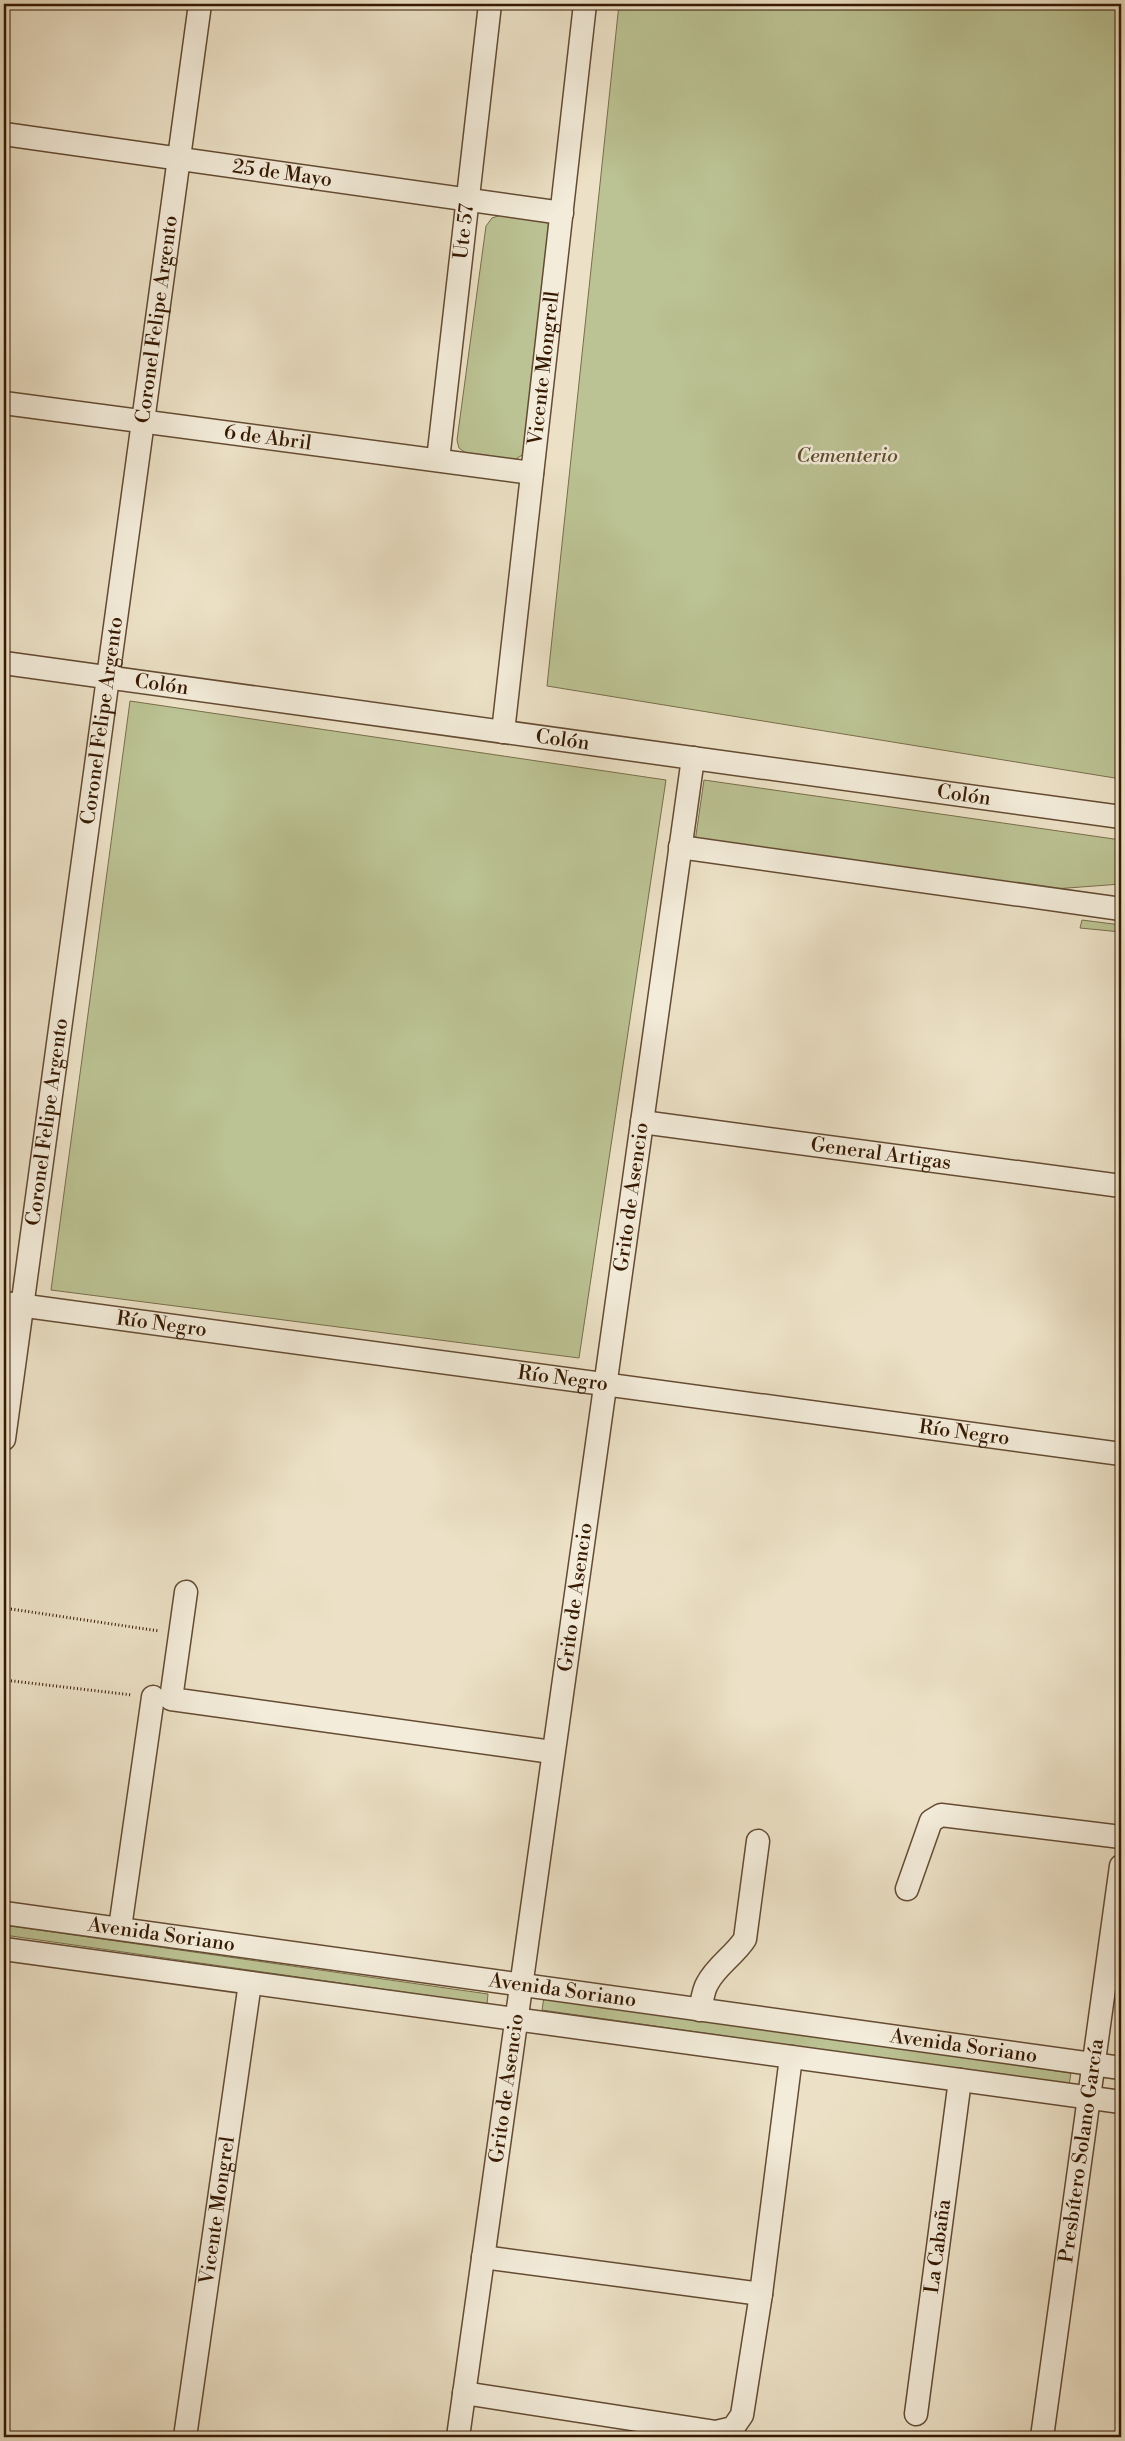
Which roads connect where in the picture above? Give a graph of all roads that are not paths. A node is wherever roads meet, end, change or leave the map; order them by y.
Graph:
1 (200, 4) edge
2 (490, 4) edge
3 (585, 4) edge
4 (4, 134) edge
5 (178, 159) junction
6 (469, 200) junction
7 (562, 213) junction
8 (4, 403) edge
9 (144, 421) junction
10 (438, 460) junction
11 (532, 473) junction
12 (4, 663) edge
13 (108, 678) junction
14 (503, 732) junction
15 (692, 758) junction
16 (1121, 817) edge
17 (680, 847) junction
18 (1121, 909) edge
19 (642, 1122) junction
20 (1121, 1186) edge
21 (14, 1305) edge
22 (605, 1384) junction
23 (4, 1439) edge
24 (1121, 1454) edge
25 (186, 1592) dead end
26 (152, 1697) road end
27 (552, 1752) junction
28 (1121, 1837) edge
29 (758, 1841) dead end
30 (1121, 1866) edge
31 (907, 1889) dead end
32 (4, 1913) edge
33 (120, 1928) junction
34 (4, 1949) edge
35 (250, 1983) junction
36 (521, 1986) junction
37 (700, 2010) junction
38 (516, 2020) junction
39 (791, 2057) junction
40 (1094, 2064) junction
41 (1121, 2068) edge
42 (960, 2080) junction
43 (1089, 2098) junction
44 (1121, 2102) edge
45 (483, 2257) junction
46 (761, 2294) junction
47 (464, 2393) junction
48 (916, 2414) dead end
49 (185, 2437) edge
50 (458, 2437) edge
51 (1042, 2437) edge

1 - 5 street, Coronel Felipe Argento
2 - 6 street, Ute 57
3 - 7 street, Vicente Mongrell
4 - 5 street, 25 de Mayo
5 - 6 street, 25 de Mayo
5 - 9 street, Coronel Felipe Argento
6 - 7 street, 25 de Mayo
6 - 10 street, Ute 57
7 - 11 street, Vicente Mongrell
8 - 9 street, 6 de Abril
9 - 10 street, 6 de Abril
9 - 13 street, Coronel Felipe Argento
10 - 11 street, 6 de Abril
11 - 14 street, Vicente Mongrell
12 - 13 street, Colón
13 - 14 street, Colón
13 - 21 street, Coronel Felipe Argento
14 - 15 street, Colón
15 - 16 street, Colón
15 - 17 street, Grito de Asencio
17 - 18 street
17 - 19 street, Grito de Asencio
19 - 20 street, General Artigas
19 - 22 street, Grito de Asencio
21 - 22 street, Río Negro
21 - 23 street, Coronel Felipe Argento
22 - 24 street, Río Negro
22 - 27 street, Grito de Asencio
25 - 27 street
26 - 33 street
27 - 36 street, Grito de Asencio
28 - 31 street
29 - 37 street
30 - 40 street, Presbítero Solano García
32 - 33 street, Avenida Soriano
33 - 36 street, Avenida Soriano
34 - 35 street, Avenida Soriano
35 - 38 street, Avenida Soriano
35 - 49 street, Vicente Mongrel
36 - 37 street, Avenida Soriano
36 - 38 street, Grito de Asencio
37 - 40 street, Avenida Soriano
38 - 39 street, Avenida Soriano
38 - 45 street, Grito de Asencio
39 - 42 street, Avenida Soriano
39 - 46 street
40 - 41 street, Avenida Soriano
40 - 43 street, Presbítero Solano García
42 - 43 street, Avenida Soriano
42 - 48 street, La Cabaña
43 - 44 street, Avenida Soriano
43 - 51 street, Presbítero Solano García
45 - 46 street
45 - 47 street, Grito de Asencio
46 - 47 street
47 - 50 street, Grito de Asencio

